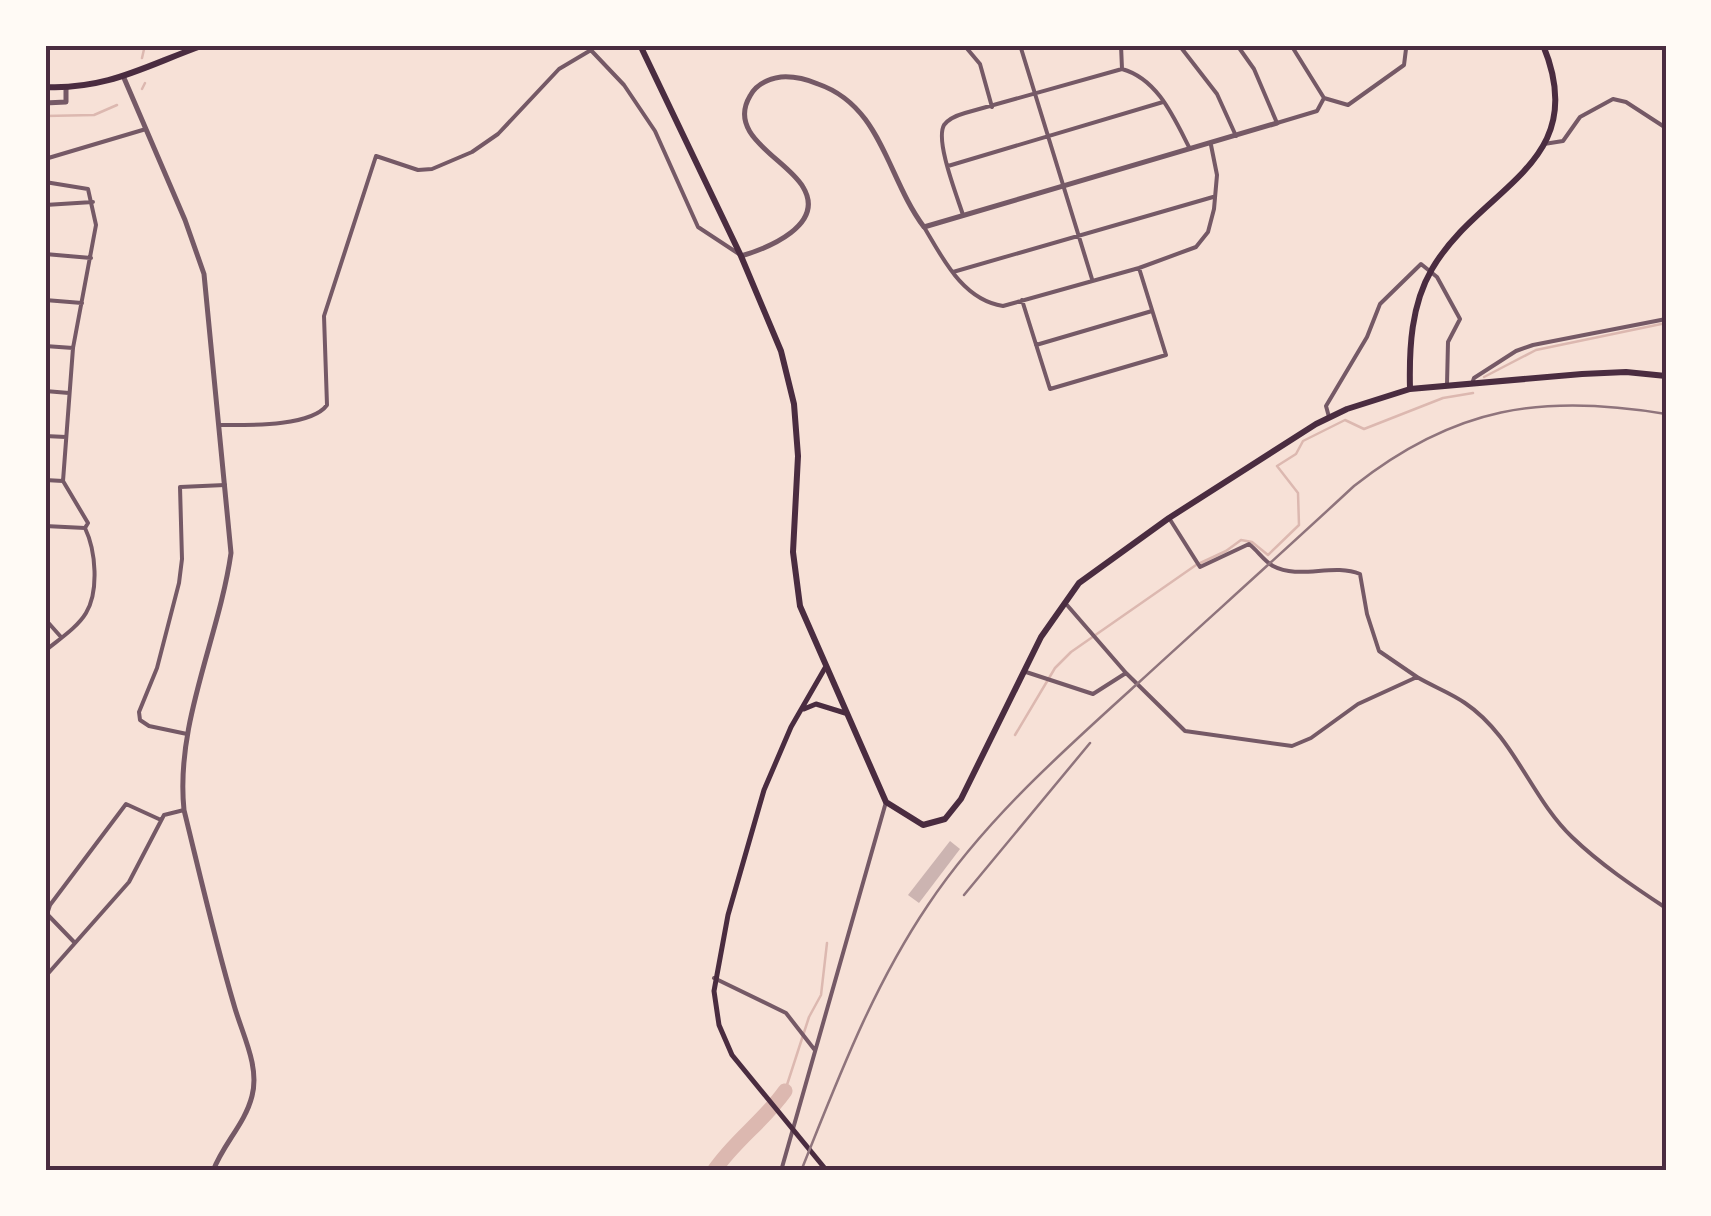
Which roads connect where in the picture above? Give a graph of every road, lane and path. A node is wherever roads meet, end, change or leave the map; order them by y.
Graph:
1 (202, 45) edge
2 (640, 45) edge
3 (964, 45) edge
4 (1033, 45) edge
5 (1121, 45) edge
6 (1179, 45) edge
7 (1237, 45) edge
8 (1291, 45) edge
9 (1403, 45) edge
10 (1543, 45) edge
11 (589, 47) edge
12 (1021, 47) edge
13 (1122, 69) junction
14 (124, 78) junction
15 (45, 87) edge
16 (66, 88) junction
17 (1036, 94) junction
18 (1324, 98) junction
19 (45, 102) edge
20 (1163, 102) junction
21 (992, 107) junction
22 (1277, 123) junction
23 (1666, 128) edge
24 (146, 129) junction
25 (1236, 136) junction
26 (1049, 138) junction
27 (1212, 144) junction
28 (1544, 144) junction
29 (1190, 150) junction
30 (45, 159) edge
31 (948, 166) junction
32 (45, 182) edge
33 (1063, 187) junction
34 (1215, 196) junction
35 (93, 202) junction
36 (45, 205) edge
37 (963, 216) junction
38 (924, 227) junction
39 (1078, 236) junction
40 (45, 254) edge
41 (742, 256) junction
42 (91, 258) junction
43 (1139, 268) junction
44 (1430, 270) junction
45 (953, 272) junction
46 (1092, 279) junction
47 (45, 300) edge
48 (1022, 300) junction
49 (82, 303) junction
50 (1152, 311) junction
51 (1666, 318) edge
52 (45, 346) edge
53 (1036, 346) junction
54 (74, 348) junction
55 (1666, 376) edge
56 (1472, 384) junction
57 (1447, 387) junction
58 (1410, 389) junction
59 (45, 391) edge
60 (69, 392) junction
61 (1329, 417) junction
62 (220, 425) junction
63 (45, 436) edge
64 (66, 437) junction
65 (45, 480) edge
66 (63, 481) junction
67 (225, 484) junction
68 (1169, 518) junction
69 (45, 526) edge
70 (85, 528) junction
71 (1064, 602) junction
72 (45, 619) edge
73 (61, 637) junction
74 (45, 652) edge
75 (825, 668) junction
76 (1024, 671) junction
77 (1126, 673) junction
78 (1417, 677) junction
79 (801, 710) junction
80 (846, 714) junction
81 (188, 734) junction
82 (886, 802) junction
83 (184, 810) junction
84 (161, 820) junction
85 (1666, 908) edge
86 (75, 943) junction
87 (45, 977) edge
88 (714, 978) junction
89 (814, 1049) junction
90 (826, 1169) edge
91 (212, 1171) edge
92 (781, 1171) edge

1 - 14 main road
2 - 41 main road
3 - 21 street
4 - 12 street
5 - 13 street
6 - 25 street
7 - 22 street
8 - 18 street
9 - 18 street
10 - 28 main road
11 - 41 street
11 - 62 street
12 - 17 street
13 - 17 street
13 - 20 street
14 - 16 main road
14 - 24 street
15 - 16 main road
16 - 19 street
17 - 21 street
17 - 26 street
18 - 22 street
20 - 26 street
20 - 29 street
21 - 31 street
22 - 25 street
23 - 28 street
24 - 30 street
24 - 62 street
25 - 27 street
26 - 31 street
26 - 33 street
27 - 29 street
27 - 34 street
28 - 44 main road
29 - 33 street
31 - 37 street
32 - 35 street
33 - 37 street
33 - 39 street
34 - 39 street
34 - 43 street
35 - 36 street
35 - 42 street
37 - 38 street
38 - 41 street
38 - 45 street
39 - 45 street
39 - 46 street
40 - 42 street
41 - 75 main road
42 - 49 street
43 - 46 street
43 - 50 street
44 - 57 street
44 - 58 main road
44 - 61 street
45 - 48 street
46 - 48 street
47 - 49 street
48 - 53 street
49 - 54 street
50 - 53 street
50 - 53 street
51 - 56 street
52 - 54 street
54 - 60 street
55 - 56 main road
56 - 57 main road
57 - 58 main road
58 - 61 main road
59 - 60 street
60 - 64 street
61 - 68 main road
62 - 67 street
63 - 64 street
64 - 66 street
65 - 66 street
66 - 70 street
67 - 81 street
67 - 81 street
68 - 71 main road
68 - 78 street
69 - 70 street
70 - 73 street
71 - 76 main road
71 - 77 street
72 - 73 street
73 - 74 street
75 - 79 main road
75 - 80 main road
76 - 77 street
76 - 82 main road
77 - 78 street
78 - 85 street
79 - 80 main road
79 - 88 main road
80 - 82 main road
81 - 83 street
82 - 89 street
83 - 84 street
83 - 91 street
84 - 86 street
84 - 86 street
86 - 87 street
88 - 89 street
88 - 90 main road
89 - 92 street

